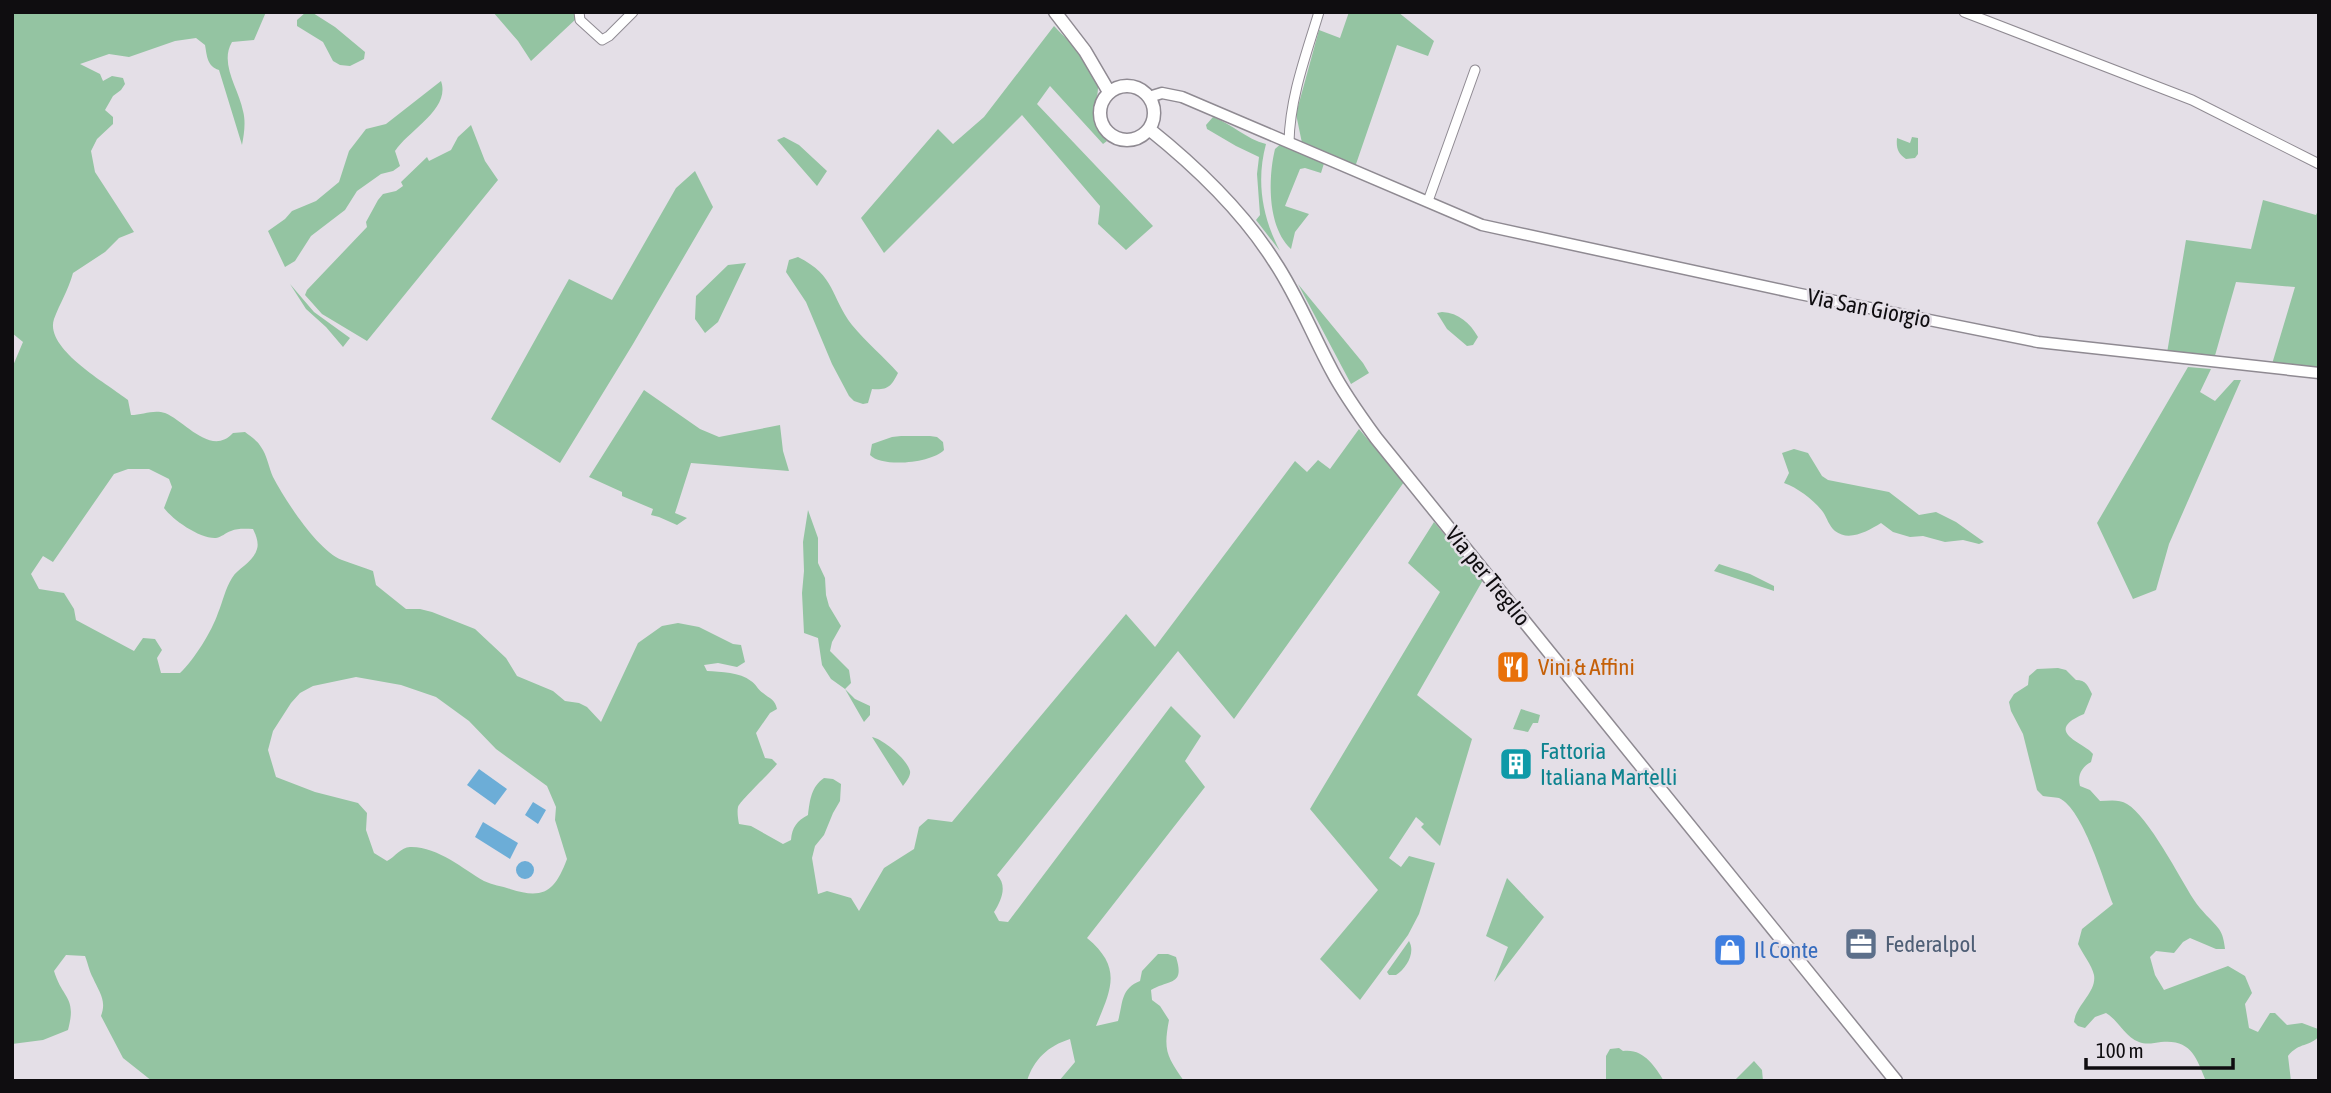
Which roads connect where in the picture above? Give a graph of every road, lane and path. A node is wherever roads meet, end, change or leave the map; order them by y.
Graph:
1 (579, 12) edge
2 (634, 12) edge
3 (1055, 12) edge
4 (1319, 12) edge
5 (1964, 12) edge
6 (1475, 70) dead end
7 (1109, 92) junction
8 (1149, 97) junction
9 (1149, 129) junction
10 (1289, 142) junction
11 (2319, 164) edge
12 (1428, 201) junction
13 (2319, 373) edge
14 (1896, 1081) edge

1 - 2 street
3 - 7 main road
4 - 10 street
5 - 11 street
6 - 12 street
7 - 8 main road
7 - 9 main road
8 - 9 main road
8 - 10 street, Via San Giorgio
9 - 14 main road, Via per Treglio
10 - 12 street, Via San Giorgio
12 - 13 street, Via San Giorgio

